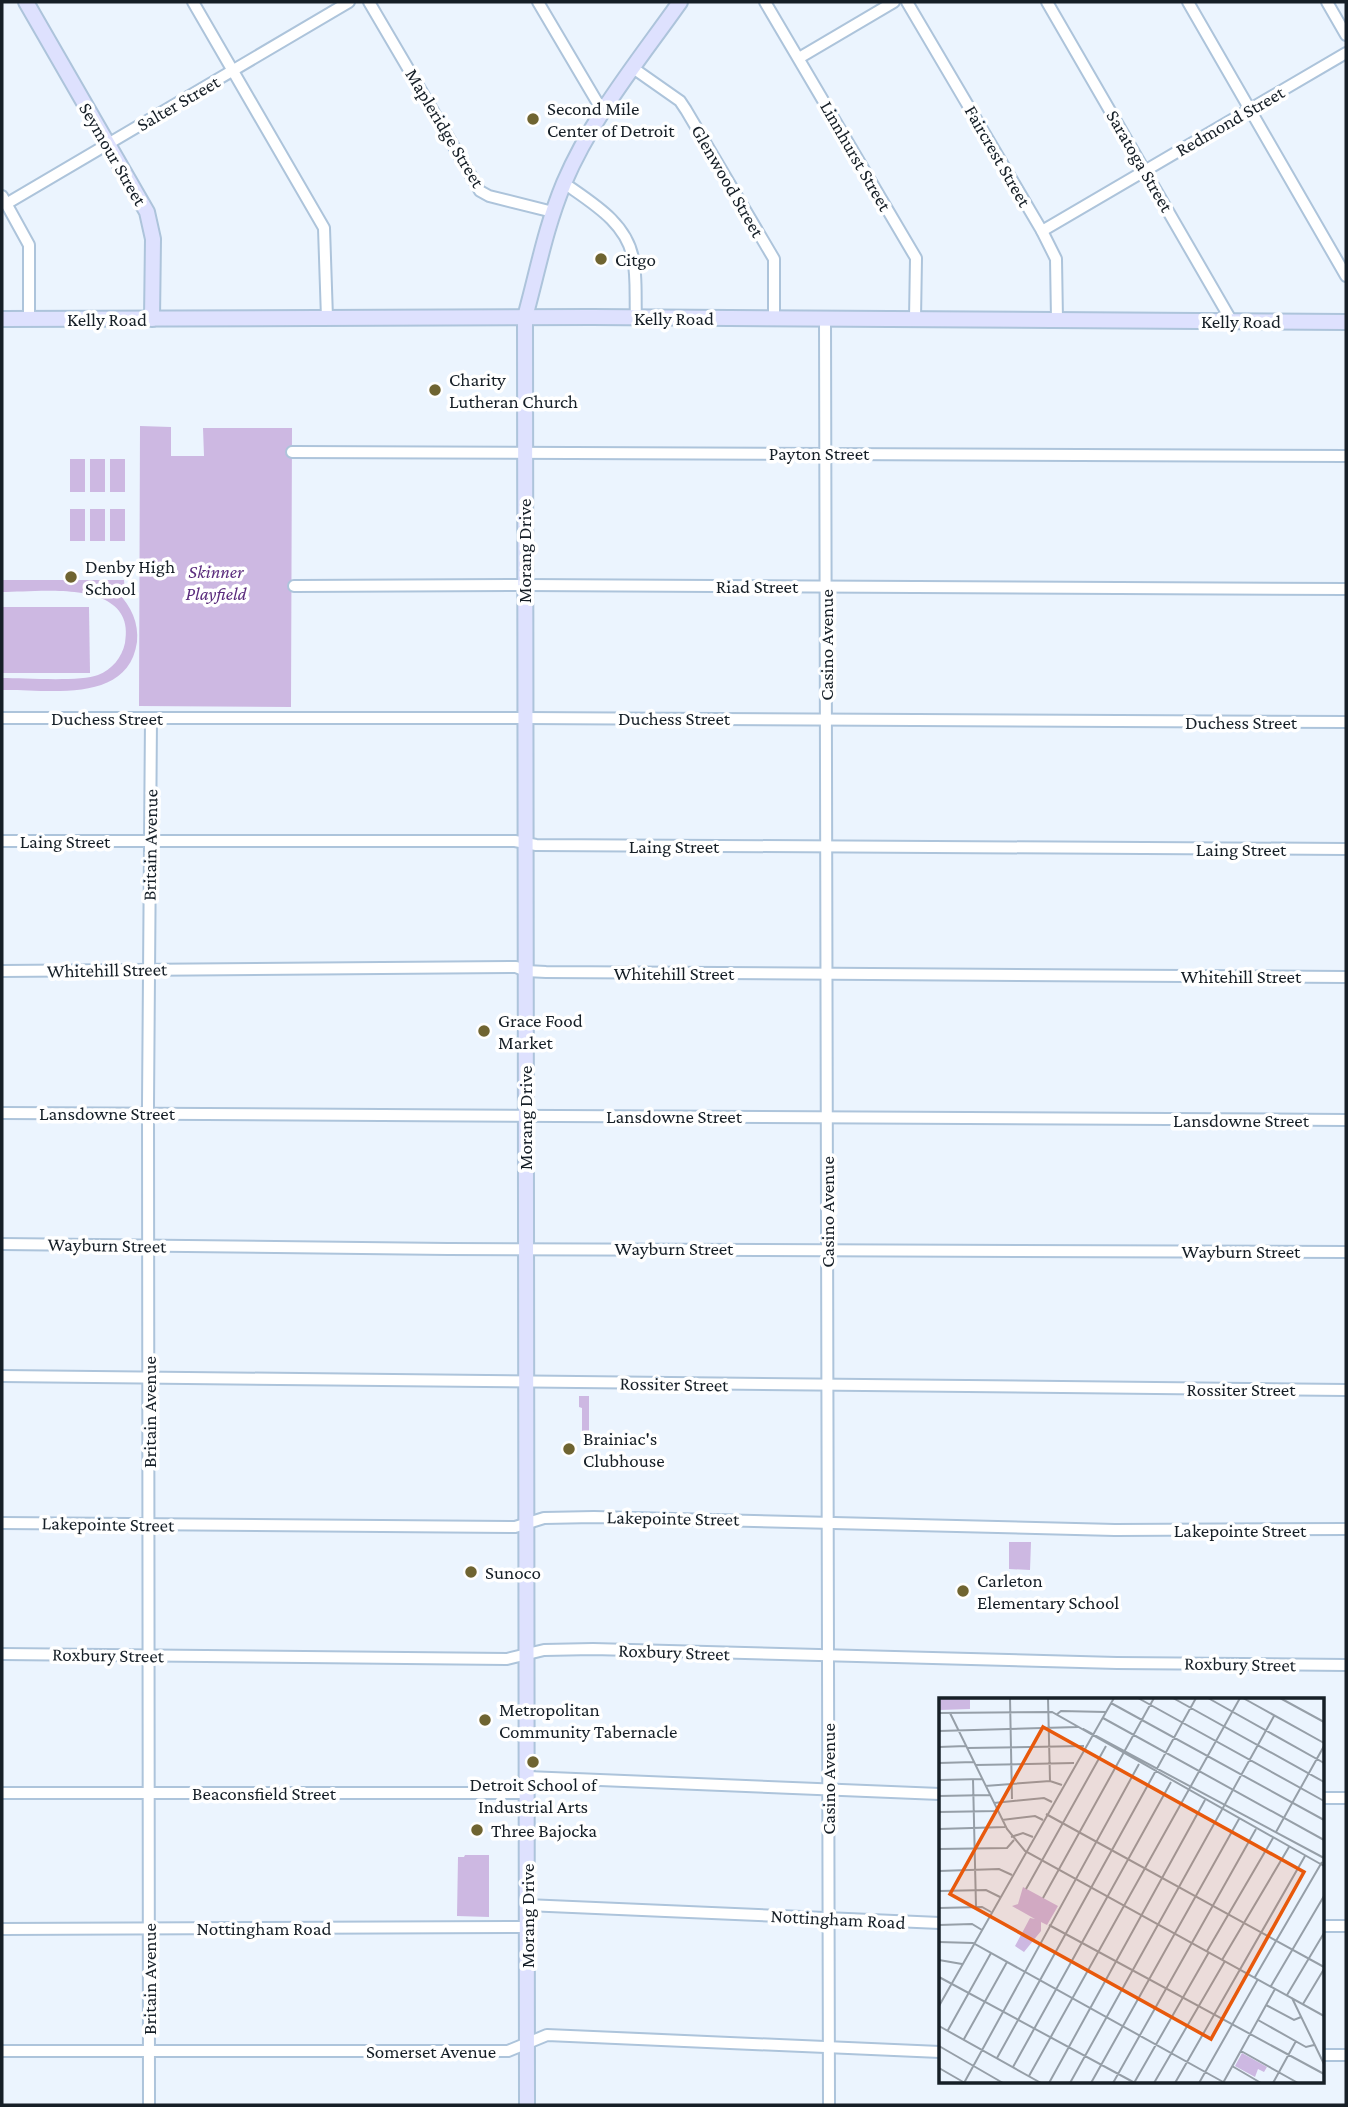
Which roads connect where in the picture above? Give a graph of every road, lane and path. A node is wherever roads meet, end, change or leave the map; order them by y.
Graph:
1 (26, 2) edge
2 (193, 2) edge
3 (349, 2) edge
4 (369, 2) edge
5 (538, 2) edge
6 (765, 2) edge
7 (894, 2) edge
8 (907, 2) edge
9 (1047, 2) edge
10 (1188, 2) edge
11 (1327, 2) edge
12 (675, 4) edge
13 (1346, 35) edge
14 (1346, 53) edge
15 (799, 58) junction
16 (633, 68) junction
17 (233, 70) junction
18 (1250, 109) junction
19 (603, 112) junction
20 (107, 144) junction
21 (1145, 170) junction
22 (564, 183) junction
23 (4, 200) edge
24 (553, 212) junction
25 (1042, 231) junction
26 (1346, 276) edge
27 (525, 317) junction
28 (327, 318) junction
29 (636, 318) junction
30 (774, 318) junction
31 (2, 319) edge
32 (29, 319) junction
33 (152, 319) junction
34 (825, 319) junction
35 (915, 319) junction
36 (1057, 320) junction
37 (1231, 320) junction
38 (1346, 322) edge
39 (292, 452) dead end
40 (525, 452) junction
41 (825, 453) junction
42 (1346, 456) edge
43 (524, 585) junction
44 (294, 586) dead end
45 (826, 586) junction
46 (1346, 589) edge
47 (2, 718) edge
48 (524, 718) junction
49 (151, 719) junction
50 (826, 719) junction
51 (1346, 722) edge
52 (2, 841) edge
53 (150, 841) junction
54 (524, 843) junction
55 (826, 846) junction
56 (1346, 849) edge
57 (149, 969) junction
58 (2, 971) edge
59 (526, 971) junction
60 (827, 973) junction
61 (1346, 976) edge
62 (2, 1113) edge
63 (148, 1114) junction
64 (525, 1116) junction
65 (827, 1117) junction
66 (1346, 1120) edge
67 (2, 1244) edge
68 (149, 1246) junction
69 (525, 1249) junction
70 (827, 1249) junction
71 (1346, 1252) edge
72 (2, 1376) edge
73 (149, 1378) junction
74 (526, 1382) junction
75 (829, 1385) junction
76 (1346, 1390) edge
77 (828, 1521) junction
78 (2, 1523) edge
79 (526, 1523) junction
80 (148, 1524) junction
81 (1346, 1529) edge
82 (2, 1654) edge
83 (526, 1655) junction
84 (148, 1656) junction
85 (828, 1657) junction
86 (1346, 1665) edge
87 (527, 1777) junction
88 (828, 1790) junction
89 (2, 1793) edge
90 (148, 1793) junction
91 (527, 1793) junction
92 (939, 1794) edge
93 (1324, 1798) edge
94 (1346, 1798) edge
95 (526, 1905) junction
96 (828, 1919) junction
97 (939, 1923) edge
98 (1324, 1926) edge
99 (1346, 1926) edge
100 (526, 1927) junction
101 (2, 1929) edge
102 (150, 1929) junction
103 (527, 2042) junction
104 (829, 2048) junction
105 (2, 2050) edge
106 (149, 2051) junction
107 (939, 2052) edge
108 (1324, 2055) edge
109 (1346, 2056) edge
110 (149, 2105) edge
111 (527, 2105) edge
112 (829, 2105) edge

1 - 20 street, Seymour Street
2 - 17 street
3 - 17 street, Salter Street
4 - 24 street, Mapleridge Street
5 - 19 street
6 - 15 street, Linnhurst Street
7 - 15 street
8 - 25 street, Faircrest Street
9 - 21 street, Saratoga Street
10 - 18 street
11 - 13 street
12 - 16 street, Morang Drive
14 - 18 street, Redmond Street
15 - 35 street, Linnhurst Street
16 - 19 street, Morang Drive
16 - 30 street, Glenwood Street
17 - 20 street, Salter Street
17 - 28 street
18 - 21 street, Redmond Street
18 - 26 street
19 - 22 street, Morang Drive
20 - 23 street, Salter Street
20 - 33 street, Seymour Street
21 - 25 street, Redmond Street
21 - 37 street, Saratoga Street
22 - 24 street, Morang Drive
22 - 29 street
23 - 32 street
24 - 27 street, Morang Drive
25 - 36 street, Faircrest Street
27 - 28 street, Kelly Road
27 - 29 street, Kelly Road
27 - 40 street, Morang Drive
28 - 33 street, Kelly Road
29 - 30 street, Kelly Road
30 - 34 street, Kelly Road
31 - 32 street, Kelly Road
32 - 33 street, Kelly Road
34 - 35 street, Kelly Road
34 - 41 street, Casino Avenue
35 - 36 street, Kelly Road
36 - 37 street, Kelly Road
37 - 38 street, Kelly Road
39 - 40 street, Payton Street
40 - 41 street, Payton Street
40 - 43 street, Morang Drive
41 - 42 street, Payton Street
41 - 45 street, Casino Avenue
43 - 44 street, Riad Street
43 - 45 street, Riad Street
43 - 48 street, Morang Drive
45 - 46 street, Riad Street
45 - 50 street, Casino Avenue
47 - 49 street, Duchess Street
48 - 49 street, Duchess Street
48 - 50 street, Duchess Street
48 - 54 street, Morang Drive
49 - 53 street, Britain Avenue
50 - 51 street, Duchess Street
50 - 55 street, Casino Avenue
52 - 53 street, Laing Street
53 - 54 street, Laing Street
53 - 57 street, Britain Avenue
54 - 55 street, Laing Street
54 - 59 street, Morang Drive
55 - 56 street, Laing Street
55 - 60 street, Casino Avenue
57 - 58 street, Whitehill Street
57 - 59 street, Whitehill Street
57 - 63 street, Britain Avenue
59 - 60 street, Whitehill Street
59 - 64 street, Morang Drive
60 - 61 street, Whitehill Street
60 - 65 street, Casino Avenue
62 - 63 street, Lansdowne Street
63 - 64 street, Lansdowne Street
63 - 68 street, Britain Avenue
64 - 65 street, Lansdowne Street
64 - 69 street, Morang Drive
65 - 66 street, Lansdowne Street
65 - 70 street, Casino Avenue
67 - 68 street, Wayburn Street
68 - 69 street, Wayburn Street
68 - 73 street, Britain Avenue
69 - 70 street, Wayburn Street
69 - 74 street, Morang Drive
70 - 71 street, Wayburn Street
70 - 75 street, Casino Avenue
72 - 73 street, Rossiter Street
73 - 74 street, Rossiter Street
73 - 80 street, Britain Avenue
74 - 75 street, Rossiter Street
74 - 79 street, Morang Drive
75 - 76 street, Rossiter Street
75 - 77 street, Casino Avenue
77 - 79 street, Lakepointe Street
77 - 81 street, Lakepointe Street
77 - 85 street, Casino Avenue
78 - 80 street, Lakepointe Street
79 - 80 street, Lakepointe Street
79 - 83 street, Morang Drive
80 - 84 street, Britain Avenue
82 - 84 street, Roxbury Street
83 - 84 street, Roxbury Street
83 - 85 street, Roxbury Street
83 - 87 street, Morang Drive
84 - 90 street, Britain Avenue
85 - 86 street, Roxbury Street
85 - 88 street, Casino Avenue
87 - 88 street
87 - 91 street, Morang Drive
88 - 92 street
88 - 96 street, Casino Avenue
89 - 90 street, Beaconsfield Street
90 - 91 street, Beaconsfield Street
90 - 102 street, Britain Avenue
91 - 95 street, Morang Drive
93 - 94 street
95 - 96 street, Nottingham Road
95 - 100 street, Morang Drive
96 - 97 street, Nottingham Road
96 - 104 street, Casino Avenue
98 - 99 street
100 - 102 street, Nottingham Road
100 - 103 street, Morang Drive
101 - 102 street, Nottingham Road
102 - 106 street, Britain Avenue
103 - 104 street, Somerset Avenue
103 - 106 street, Somerset Avenue
103 - 111 street, Morang Drive
104 - 107 street, Somerset Avenue
104 - 112 street, Casino Avenue
105 - 106 street, Somerset Avenue
106 - 110 street, Britain Avenue
108 - 109 street

